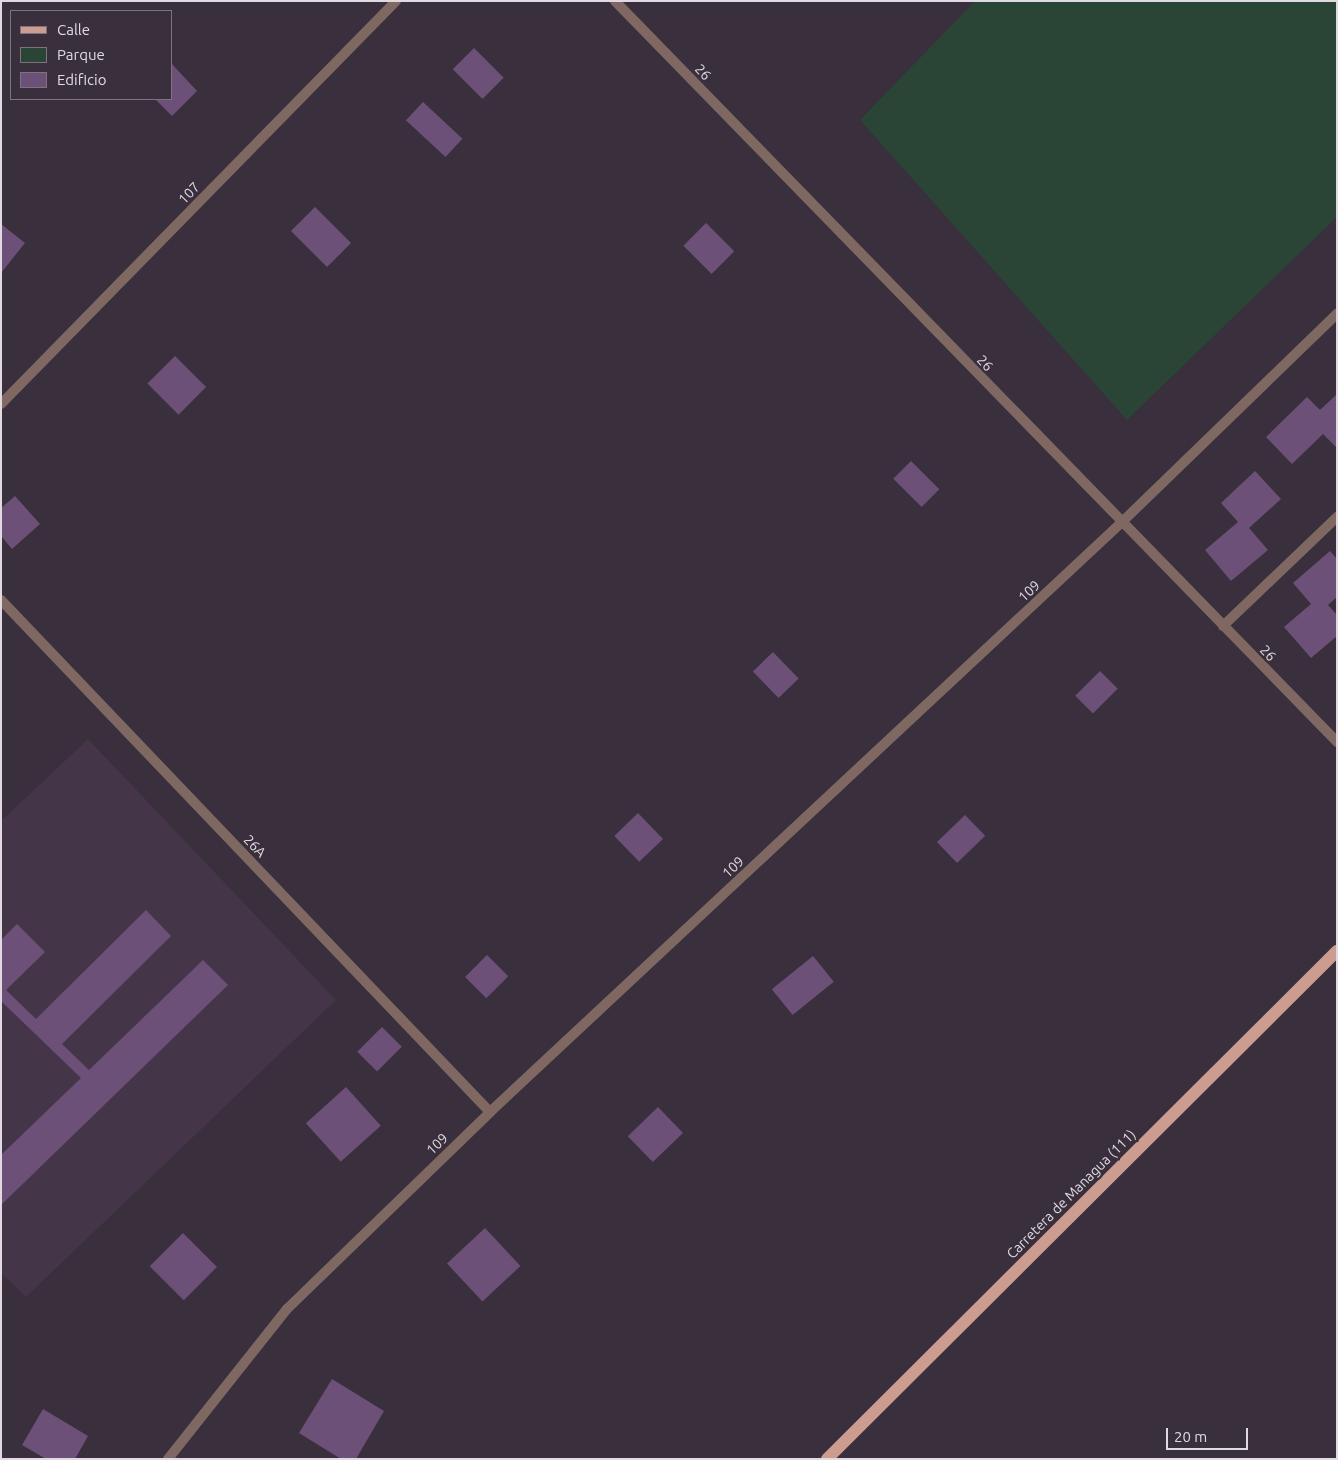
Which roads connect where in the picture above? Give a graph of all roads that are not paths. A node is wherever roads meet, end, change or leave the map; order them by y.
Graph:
1 (396, 1) edge
2 (615, 1) edge
3 (1337, 314) edge
4 (1, 404) edge
5 (1337, 517) edge
6 (1122, 523) junction
7 (1, 600) edge
8 (1223, 626) junction
9 (1337, 742) edge
10 (1337, 951) edge
11 (490, 1112) junction
12 (168, 1459) edge
13 (827, 1459) edge

1 - 4 street, 107
2 - 6 street, 26
3 - 6 street, 109
5 - 8 street
6 - 8 street, 26
6 - 11 street, 109
7 - 11 street, 26A
8 - 9 street, 26
10 - 13 main road, Carretera de Managua (111)
11 - 12 street, 109

